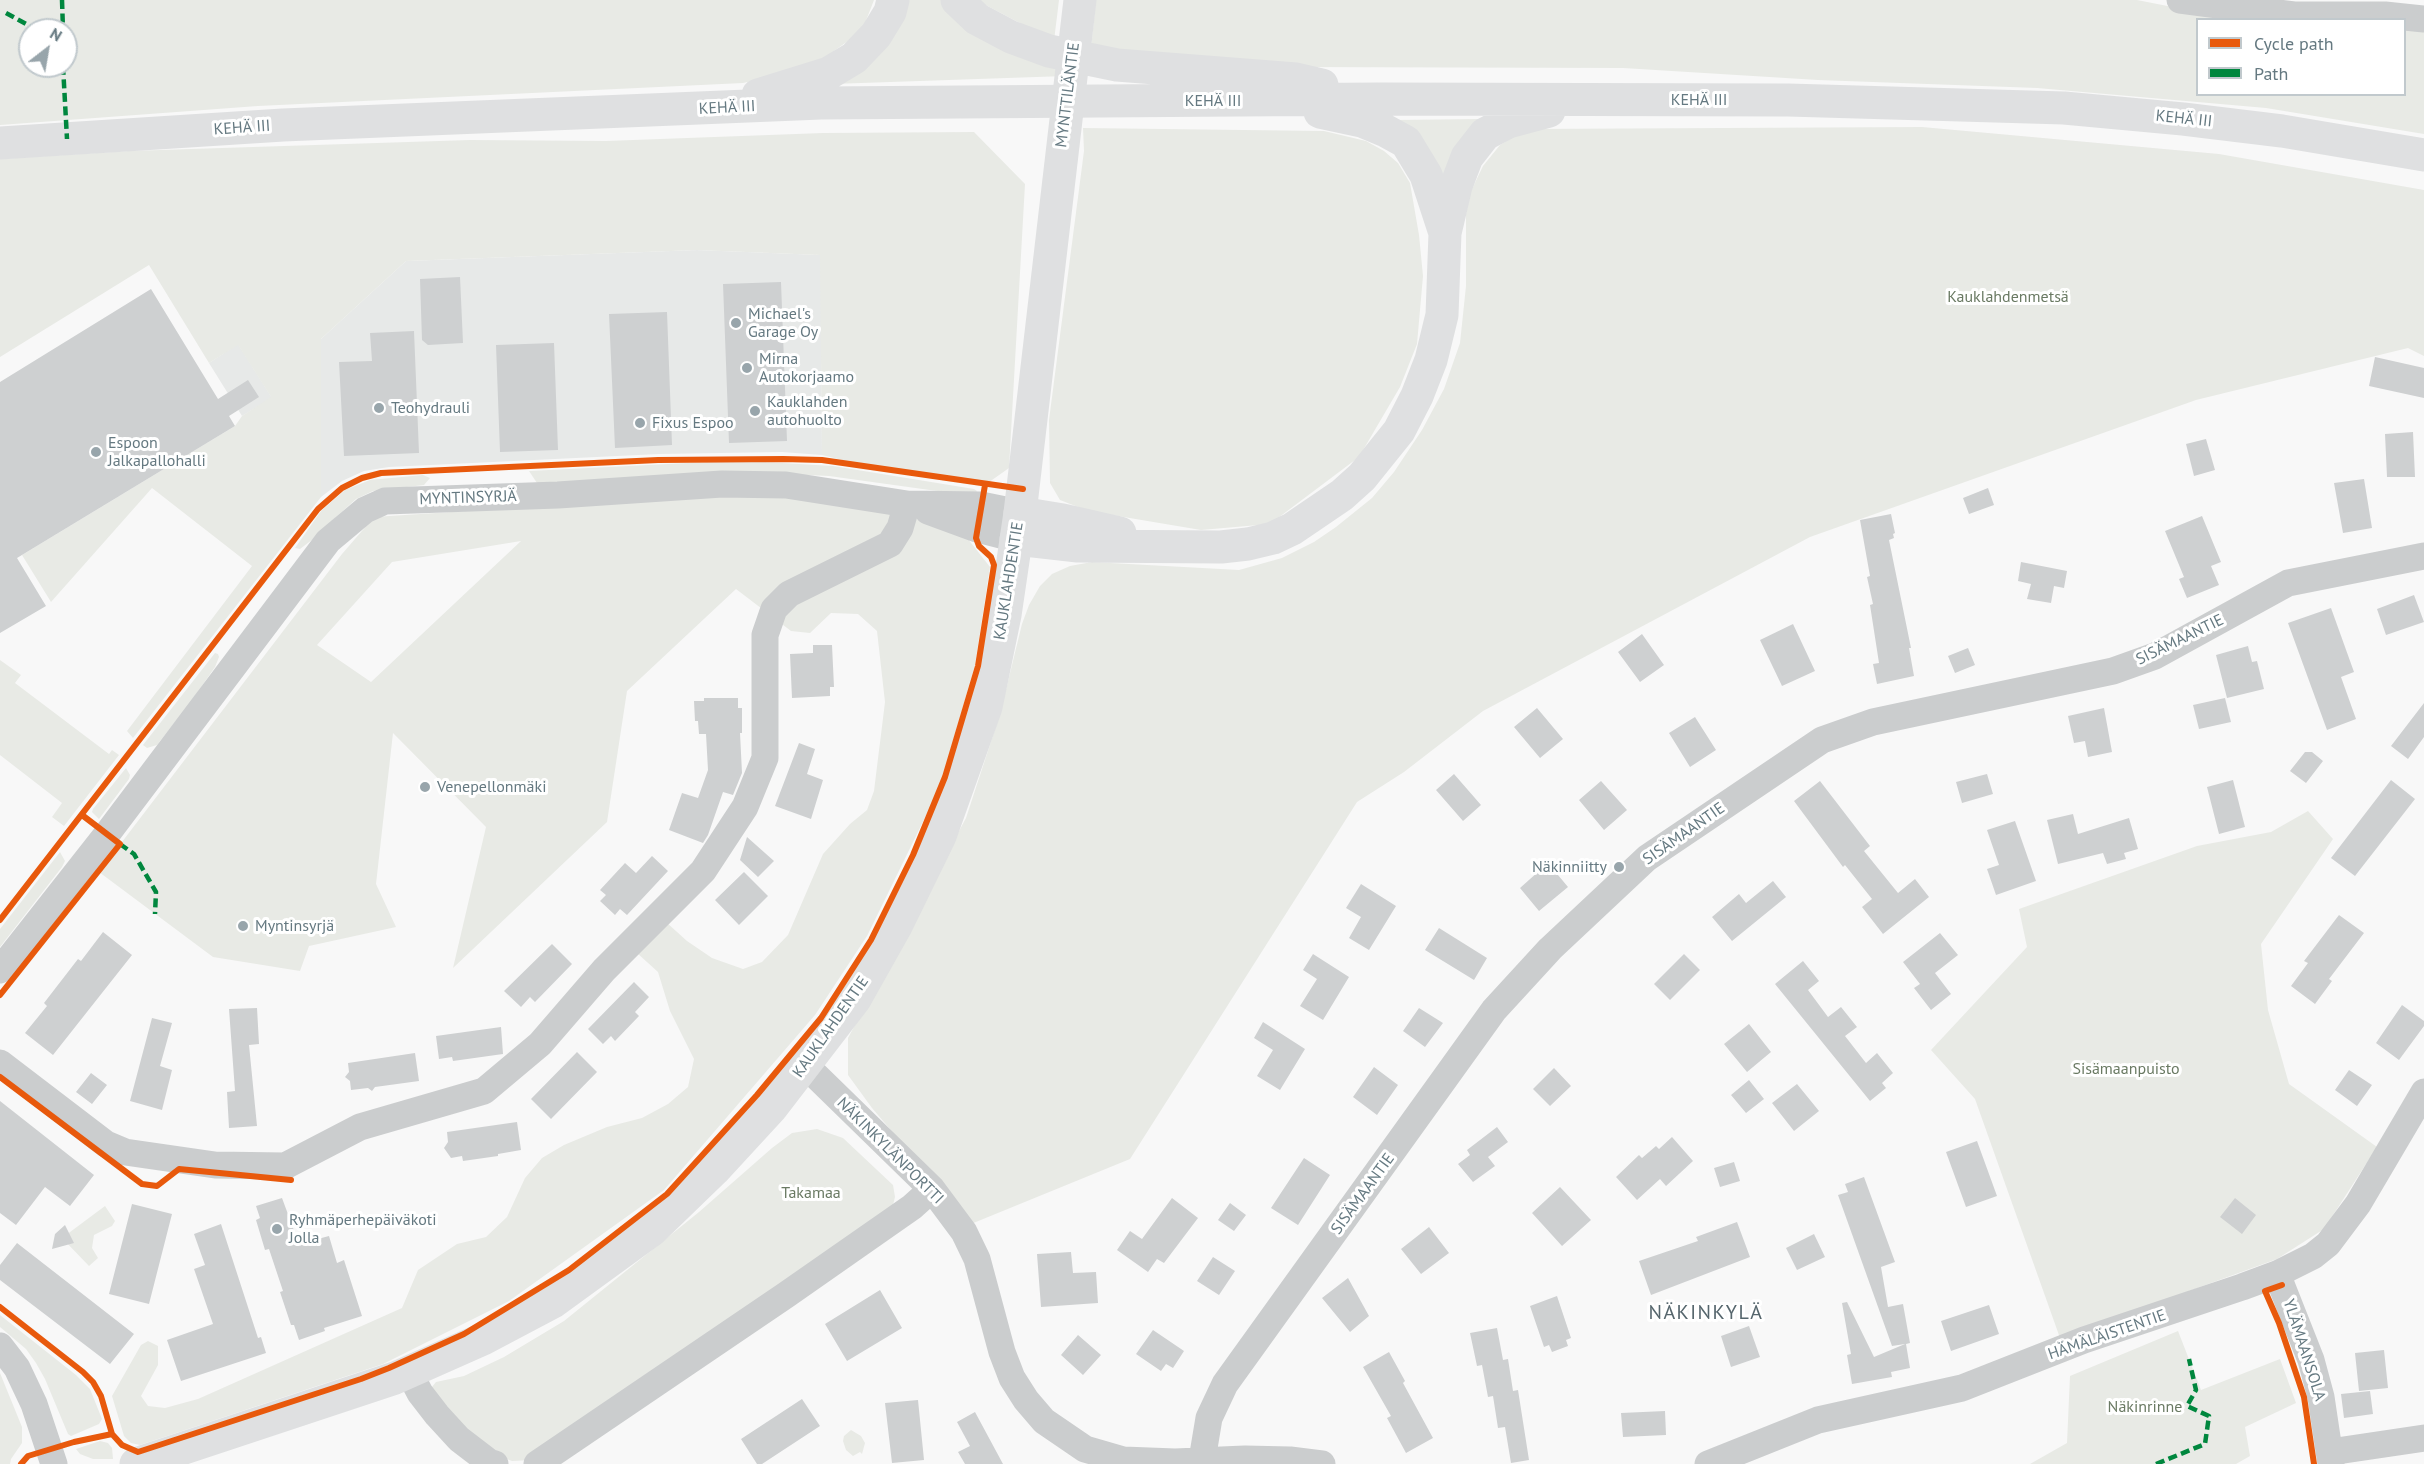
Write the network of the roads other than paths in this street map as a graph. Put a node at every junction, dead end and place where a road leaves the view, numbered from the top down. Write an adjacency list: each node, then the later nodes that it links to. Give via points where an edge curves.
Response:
1 (893, 0): 11 (main road, via 876,35 854,58 829,73)
2 (957, 0): 8 (main road, via 976,19 1049,51 1117,65 1296,79)
3 (2180, 0): 6 (street, via 2294,15)
4 (2329, 0): 6 (street)
5 (1080, 2): 14 (main road, MYNTTILÄNTIE)
6 (2385, 15): 7 (street)
7 (2424, 19)
8 (1379, 99): 9 (main road, KEHÄ III); 10 (main road, KEHÄ III)
9 (1592, 99): 13 (main road, KEHÄ III, via 1845,100 2064,108 2282,131); 15 (main road, via 1508,122 1485,134 1467,157)
10 (1281, 100): 11 (main road, KEHÄ III, via 821,103); 15 (main road, via 1362,121 1406,142 1426,175)
11 (716, 108): 12 (main road, KEHÄ III, via 294,124)
12 (0, 143)
13 (2424, 155)
14 (1056, 190): 17 (main road, KAUKLAHDENTIE)
15 (1445, 233): 17 (main road, via 1442,315 1417,396 1379,458 1342,495 1273,538 1221,548 1190,547 1064,520)
16 (908, 504): 17 (street, MYNTINSYRJÄ, via 981,505); 19 (street, MYNTINSYRJÄ, via 786,485 722,484 385,501 365,510 328,541); 20 (street, via 890,544 789,594 774,609 765,635 765,758 745,807 704,871 604,970 540,1044 484,1091 360,1127 285,1166 215,1165 124,1152 106,1144)
17 (1018, 526): 21 (main road, KAUKLAHDENTIE, via 986,707 940,836 897,926 855,999)
18 (2424, 556): 29 (street, SISÄMAANTIE, via 2288,584 2155,656 2113,671 1873,722 1822,740 1647,858 1550,949 1494,1010 1225,1384 1209,1418)
19 (0, 970)
20 (0, 1063)
21 (806, 1066): 23 (street, NÄKINKYLÄNPORTTI); 26 (main road, KAUKLAHDENTIE, via 714,1170 652,1230 554,1302)
22 (2424, 1092): 24 (street, HÄMÄLÄISTENTIE, via 2358,1204 2328,1244)
23 (932, 1189): 30 (street, NÄKINKYLÄNPORTTI, via 964,1232 976,1259 1002,1352 1026,1400 1044,1421 1067,1438 1085,1449); 34 (street, via 796,1289)
24 (2277, 1274): 28 (street, YLÄMAANSOLA, via 2311,1360); 36 (street, HÄMÄLÄISTENTIE, via 2084,1340 1962,1388 1818,1420)
25 (0, 1346): 31 (street, via 17,1368 34,1404)
26 (410, 1372): 32 (main road, KAUKLAHDENTIE); 33 (street, via 420,1393 459,1439)
27 (2424, 1438): 28 (street)
28 (2331, 1458)
29 (1202, 1460): 30 (street); 35 (street)
30 (1123, 1462)
31 (54, 1464)
32 (136, 1464)
33 (495, 1464)
34 (537, 1464)
35 (1322, 1464)
36 (1708, 1464)

